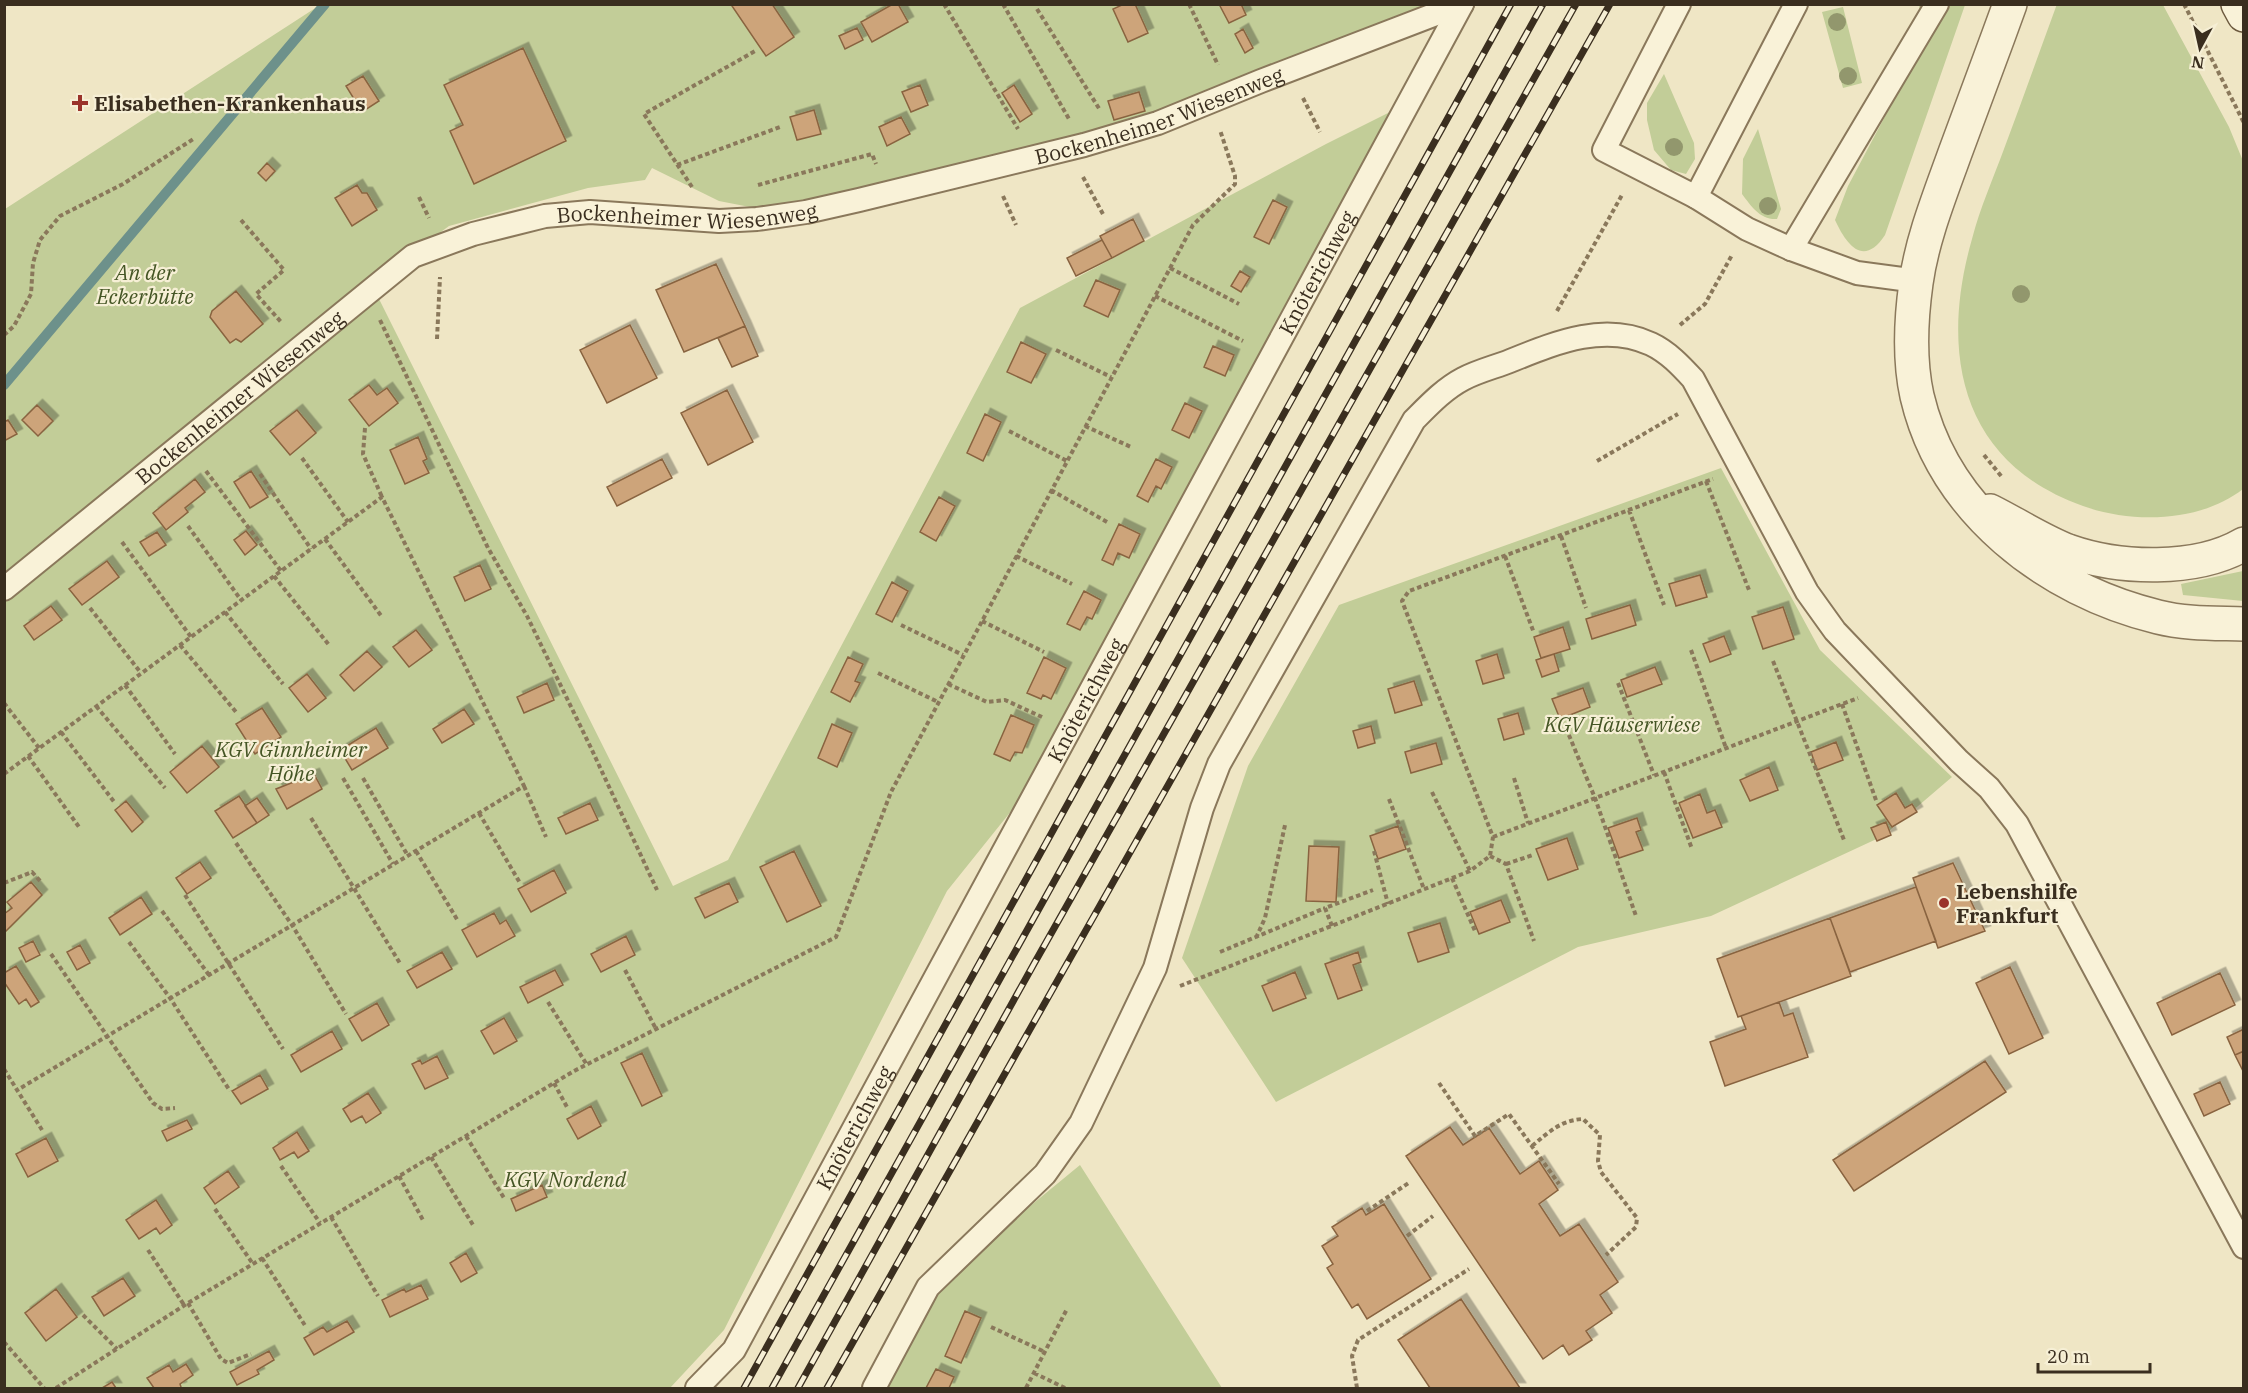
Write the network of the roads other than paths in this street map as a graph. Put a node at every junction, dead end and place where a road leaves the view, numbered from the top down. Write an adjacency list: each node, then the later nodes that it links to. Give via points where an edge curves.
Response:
1 (1462, 4): 13 (lane, Bockenheimer Wiesenweg, via 1158,123 888,193 767,218 719,221 590,212 545,216 472,234 413,256); 16 (lane, Knöterichweg, via 734,1350)
2 (1679, 4): 8 (lane, via 1604,150)
3 (1796, 4): 8 (lane)
4 (1937, 4): 9 (lane)
5 (2010, 4): 10 (street, via 1932,220)
6 (2238, 4): 7 (street)
7 (2244, 15)
8 (1696, 197): 9 (lane, via 1747,229)
9 (1791, 249): 10 (lane, via 1857,273)
10 (1917, 281): 11 (street, via 1912,353 1917,395 1943,462)
11 (1968, 499): 12 (street, via 2068,551 2117,563 2150,566 2187,562); 14 (street, via 1998,535 2021,554 2110,602 2159,617)
12 (2244, 544)
13 (4, 589)
14 (2244, 624)
15 (2244, 1247): 17 (lane, via 2017,824 1989,788 1835,631 1807,592 1693,379 1652,344 1601,334 1568,338 1463,379 1414,420 1219,764 1202,808 1155,968 1081,1123 1045,1174 928,1287)
16 (697, 1389)
17 (874, 1389)

